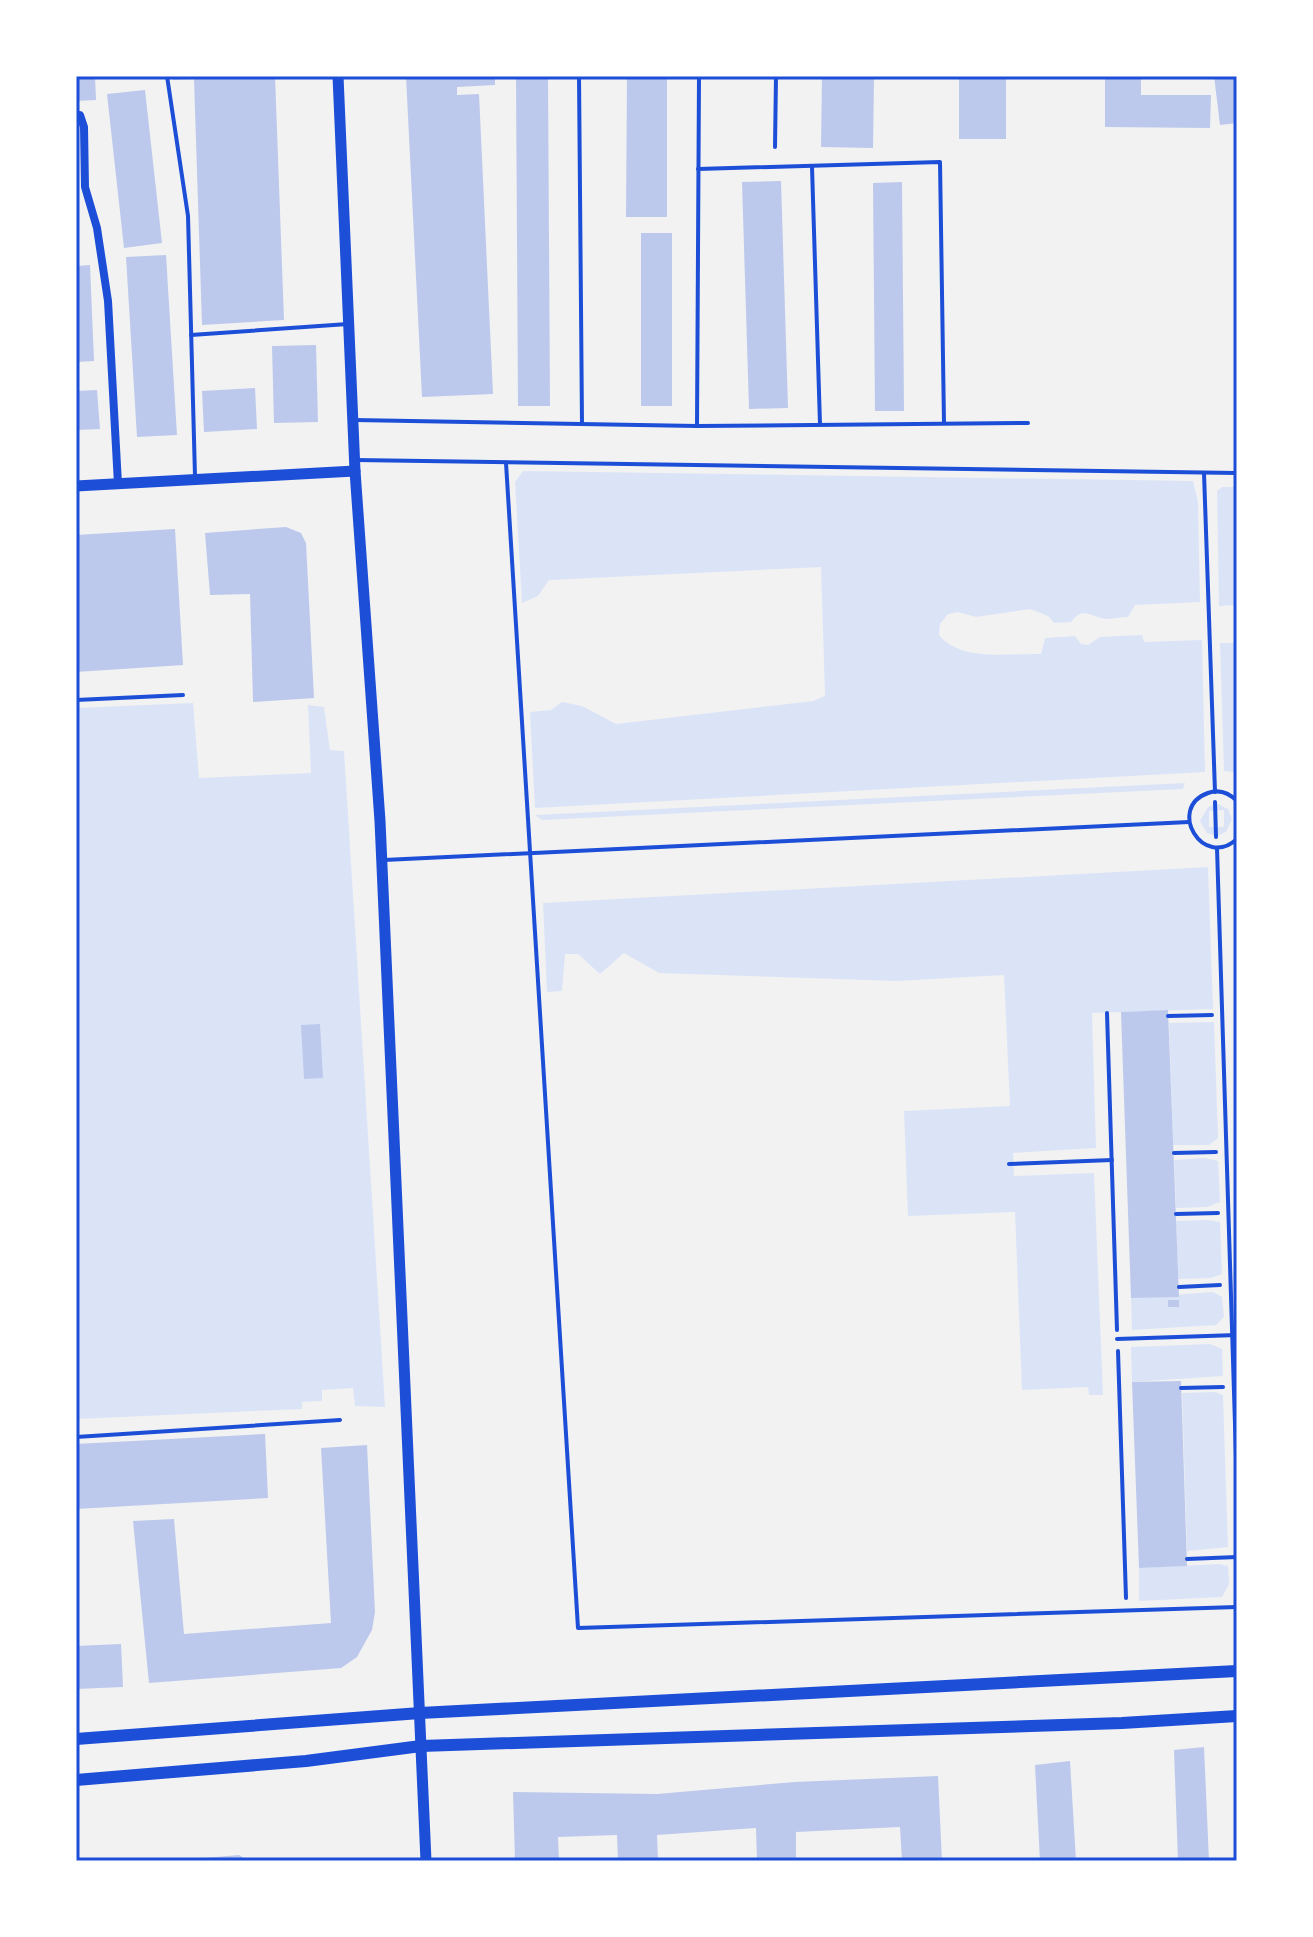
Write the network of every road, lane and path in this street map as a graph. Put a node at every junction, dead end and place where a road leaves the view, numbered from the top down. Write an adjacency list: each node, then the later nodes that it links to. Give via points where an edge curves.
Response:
1 (167, 76): 11 (lane, via 188,216)
2 (338, 76): 10 (street)
3 (579, 76): 13 (lane)
4 (699, 76): 9 (lane)
5 (776, 76): 7 (lane)
6 (76, 115): 23 (street, via 84,127 85,187 105,268)
7 (775, 147)
8 (812, 167): 9 (lane); 14 (lane, via 940,162); 16 (lane)
9 (698, 169): 17 (lane)
10 (349, 324): 11 (lane); 12 (street)
11 (191, 335): 22 (lane)
12 (353, 420): 13 (lane); 19 (street)
13 (582, 423): 17 (lane)
14 (944, 423): 15 (lane); 16 (lane)
15 (1028, 423)
16 (820, 425): 17 (lane)
17 (697, 426)
18 (506, 463): 19 (lane); 20 (lane); 32 (lane)
19 (354, 466): 22 (street); 33 (street)
20 (1204, 473): 21 (lane); 27 (lane)
21 (1237, 473)
22 (195, 480): 23 (street)
23 (118, 484): 24 (street)
24 (76, 486)
25 (183, 695): 26 (path)
26 (76, 699)
27 (1215, 792): 28 (lane); 29 (lane, via 1193,805); 31 (path)
28 (1237, 801)
29 (1189, 822): 31 (lane, via 1195,837); 32 (lane)
30 (1237, 839): 31 (lane)
31 (1217, 848): 35 (lane)
32 (530, 853): 33 (lane); 55 (lane, via 578,1628)
33 (381, 860): 57 (street)
34 (1107, 1013): 39 (path)
35 (1222, 1015): 36 (path); 37 (lane)
36 (1168, 1016)
37 (1226, 1152): 38 (path); 41 (lane)
38 (1174, 1153)
39 (1112, 1160): 40 (path); 46 (path)
40 (1009, 1164)
41 (1228, 1212): 42 (path); 43 (lane)
42 (1176, 1214)
43 (1230, 1284): 44 (path); 45 (lane)
44 (1179, 1287)
45 (1234, 1335): 46 (lane); 47 (lane)
46 (1117, 1339): 55 (path)
47 (1234, 1386): 48 (path); 51 (lane)
48 (1181, 1388)
49 (340, 1420): 50 (lane)
50 (76, 1437)
51 (1237, 1488)
52 (1237, 1557): 53 (path)
53 (1187, 1559)
54 (1237, 1607): 55 (lane)
55 (1126, 1611)
56 (1237, 1671): 57 (main road)
57 (420, 1713): 59 (main road); 60 (street)
58 (1237, 1716): 60 (main road)
59 (76, 1739)
60 (421, 1746): 61 (main road); 62 (street)
61 (76, 1780)
62 (426, 1861)

